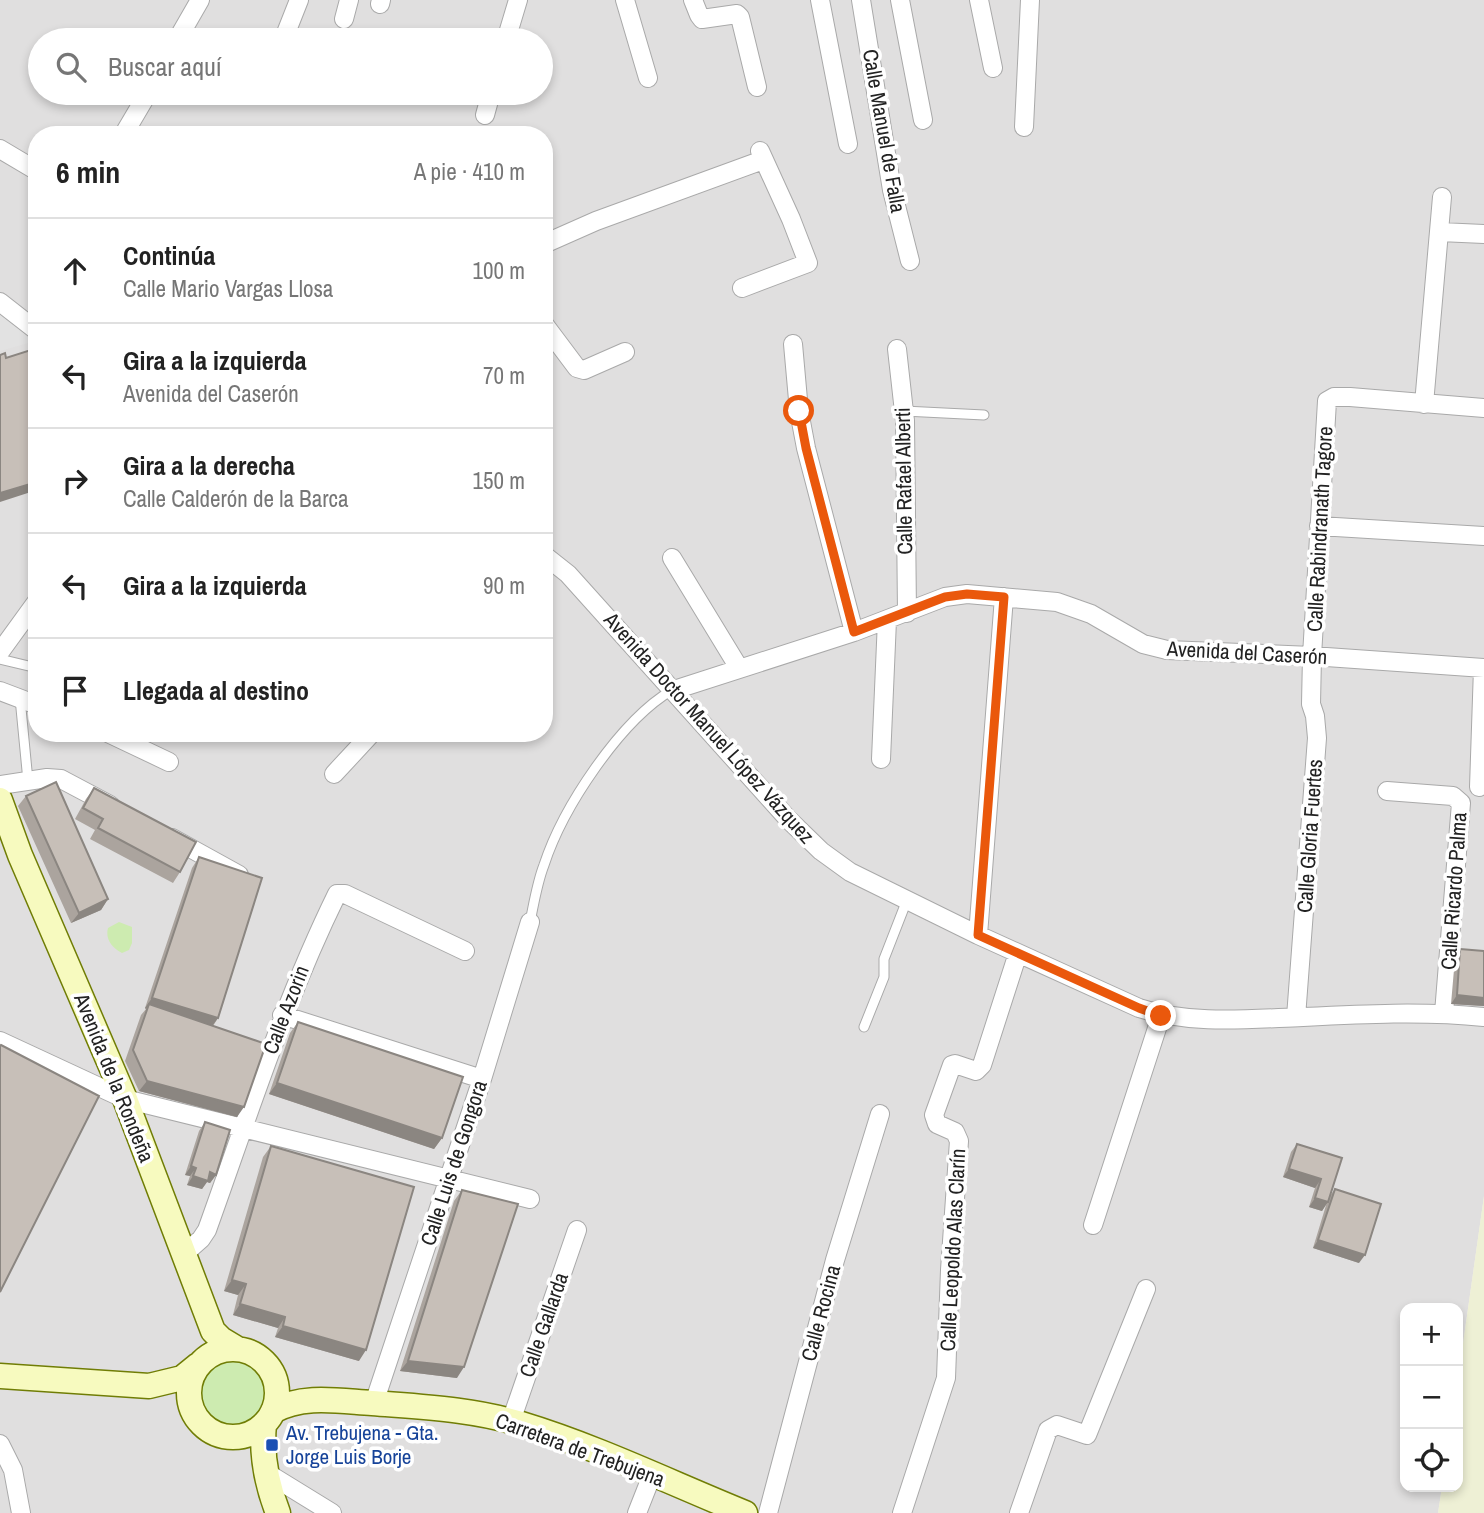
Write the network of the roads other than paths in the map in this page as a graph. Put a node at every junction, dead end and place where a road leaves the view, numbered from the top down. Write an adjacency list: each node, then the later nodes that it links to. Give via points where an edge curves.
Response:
1 (200, 0): 13 (street)
2 (299, 0): 14 (street)
3 (349, 0): 12 (street)
4 (518, 0): 15 (street)
5 (625, 0): 17 (street)
6 (693, 0): 18 (street, via 702,19 740,17)
7 (820, 0): 25 (street)
8 (861, 0): 32 (street, Calle Manuel de Falla, via 892,190)
9 (900, 0): 22 (street)
10 (979, 0): 16 (street)
11 (1030, 0): 24 (street)
12 (344, 19)
13 (184, 28)
14 (288, 28)
15 (510, 28)
16 (993, 68)
17 (648, 78)
18 (757, 87)
19 (141, 105): 23 (street)
20 (488, 105): 21 (street)
21 (485, 115)
22 (923, 120)
23 (129, 126)
24 (1024, 127)
25 (848, 144)
26 (1, 151): 27 (street)
27 (28, 166)
28 (1443, 197): 29 (street)
29 (1440, 232): 30 (street); 40 (street)
30 (1484, 234)
31 (553, 240): 33 (street, via 761,155 808,264)
32 (910, 261)
33 (743, 288)
34 (0, 302): 35 (street)
35 (28, 324)
36 (553, 336): 39 (street, via 577,369)
37 (793, 344): 52 (street, via 806,448)
38 (897, 349): 42 (street, Calle Rafael Alberti)
39 (625, 352)
40 (1424, 404): 41 (street); 44 (street, Calle Rabindranath Tagore, via 1350,397 1327,401)
41 (1484, 408)
42 (904, 411): 43 (lane); 50 (street, Calle Rafael Alberti)
43 (984, 415)
44 (1318, 526): 45 (street); 54 (street, Calle Rabindranath Tagore)
45 (1484, 536)
46 (672, 558): 57 (street)
47 (553, 562): 59 (street, Avenida Doctor Manuel López Vázquez)
48 (1004, 597): 50 (street, Avenida del Caserón, via 945,597); 54 (street, Avenida del Caserón, via 1057,601 1143,644 1167,650); 78 (street)
49 (28, 613): 53 (street)
50 (907, 613): 51 (street, Avenida del Caserón)
51 (887, 620): 52 (street, Avenida del Caserón); 65 (street)
52 (854, 632): 57 (street, Avenida del Caserón)
53 (0, 652)
54 (1312, 656): 58 (street, Avenida del Caserón); 84 (street, Calle Gloria Fuertes, via 1311,704 1317,738)
55 (0, 660): 56 (lane)
56 (28, 666)
57 (739, 668): 59 (street, Avenida del Caserón)
58 (1483, 668): 70 (street)
59 (674, 690): 76 (street, Avenida Doctor Manuel López Vázquez, via 821,850 850,872); 77 (lane, via 625,731 579,792 543,865)
60 (0, 691): 61 (street)
61 (20, 698): 62 (street); 68 (lane)
62 (28, 701)
63 (127, 742): 66 (street)
64 (364, 742): 67 (street)
65 (881, 759)
66 (169, 762)
67 (334, 774)
68 (28, 781): 69 (street); 73 (street, via 61,779)
69 (0, 785)
70 (1479, 787)
71 (1387, 790): 81 (street, Calle Ricardo Palma, via 1453,796 1461,803)
72 (0, 800): 89 (street, Avenida de la Rondeña)
73 (120, 811)
74 (156, 830): 75 (street)
75 (239, 875)
76 (906, 900): 78 (street, Avenida Doctor Manuel López Vázquez); 86 (lane)
77 (530, 922): 88 (street, Calle Luis de Gongora)
78 (978, 935): 80 (street, Avenida Doctor Manuel López Vázquez)
79 (465, 951): 82 (street, Calle Azorin, via 337,894)
80 (1018, 953): 83 (street, Avenida Doctor Manuel López Vázquez); 118 (street, Calle Leopoldo Alas Clarín, via 982,1065 976,1071 951,1065 934,1115 937,1124 955,1132 960,1142 946,1378)
81 (1444, 1013): 84 (street, Avenida Doctor Manuel López Vázquez); 85 (street, Avenida Doctor Manuel López Vázquez)
82 (282, 1016): 88 (street); 91 (street, Calle Azorin)
83 (1161, 1016): 84 (street, Avenida Doctor Manuel López Vázquez, via 1219,1020); 94 (street)
84 (1296, 1017)
85 (1484, 1017)
86 (864, 1027)
87 (0, 1041): 89 (street)
88 (482, 1079): 92 (street, Calle Luis de Gongora)
89 (125, 1099): 91 (street); 96 (street, Avenida de la Rondeña)
90 (880, 1114): 117 (street, Calle Rocina, via 835,1260)
91 (243, 1129): 92 (street); 96 (street, Calle Azorin, via 207,1230)
92 (449, 1180): 93 (street); 104 (street, Calle Luis de Gongora)
93 (530, 1199)
94 (1093, 1225)
95 (577, 1230): 107 (street, Calle Gallarda)
96 (184, 1254): 98 (street, Avenida de la Rondeña, via 213,1331)
97 (1146, 1289): 119 (street, via 1087,1435 1057,1425 1048,1430)
98 (236, 1348): 99 (street, via 209,1355); 101 (street, via 261,1358)
99 (198, 1365): 102 (street, via 182,1378); 105 (street, via 188,1391)
100 (0, 1376): 102 (street)
101 (275, 1380): 103 (street, Carretera de Trebujena); 106 (street, via 277,1391)
102 (149, 1386): 105 (street)
103 (326, 1400): 104 (street, Carretera de Trebujena); 106 (street, Carretera de Trebujena, via 285,1404)
104 (374, 1403): 107 (street, Carretera de Trebujena, via 460,1410)
105 (191, 1408): 108 (street, via 204,1426)
106 (269, 1418): 108 (street, via 254,1432); 110 (street, via 262,1442)
107 (511, 1421): 111 (street, Carretera de Trebujena)
108 (234, 1436): 110 (street)
109 (0, 1444): 112 (street, via 13,1470)
110 (267, 1473): 113 (street); 114 (street)
111 (652, 1475): 115 (street); 116 (street, Carretera de Trebujena)
112 (21, 1513)
113 (278, 1513)
114 (332, 1513)
115 (637, 1513)
116 (745, 1513)
117 (768, 1513)
118 (902, 1513)
119 (1019, 1513)

